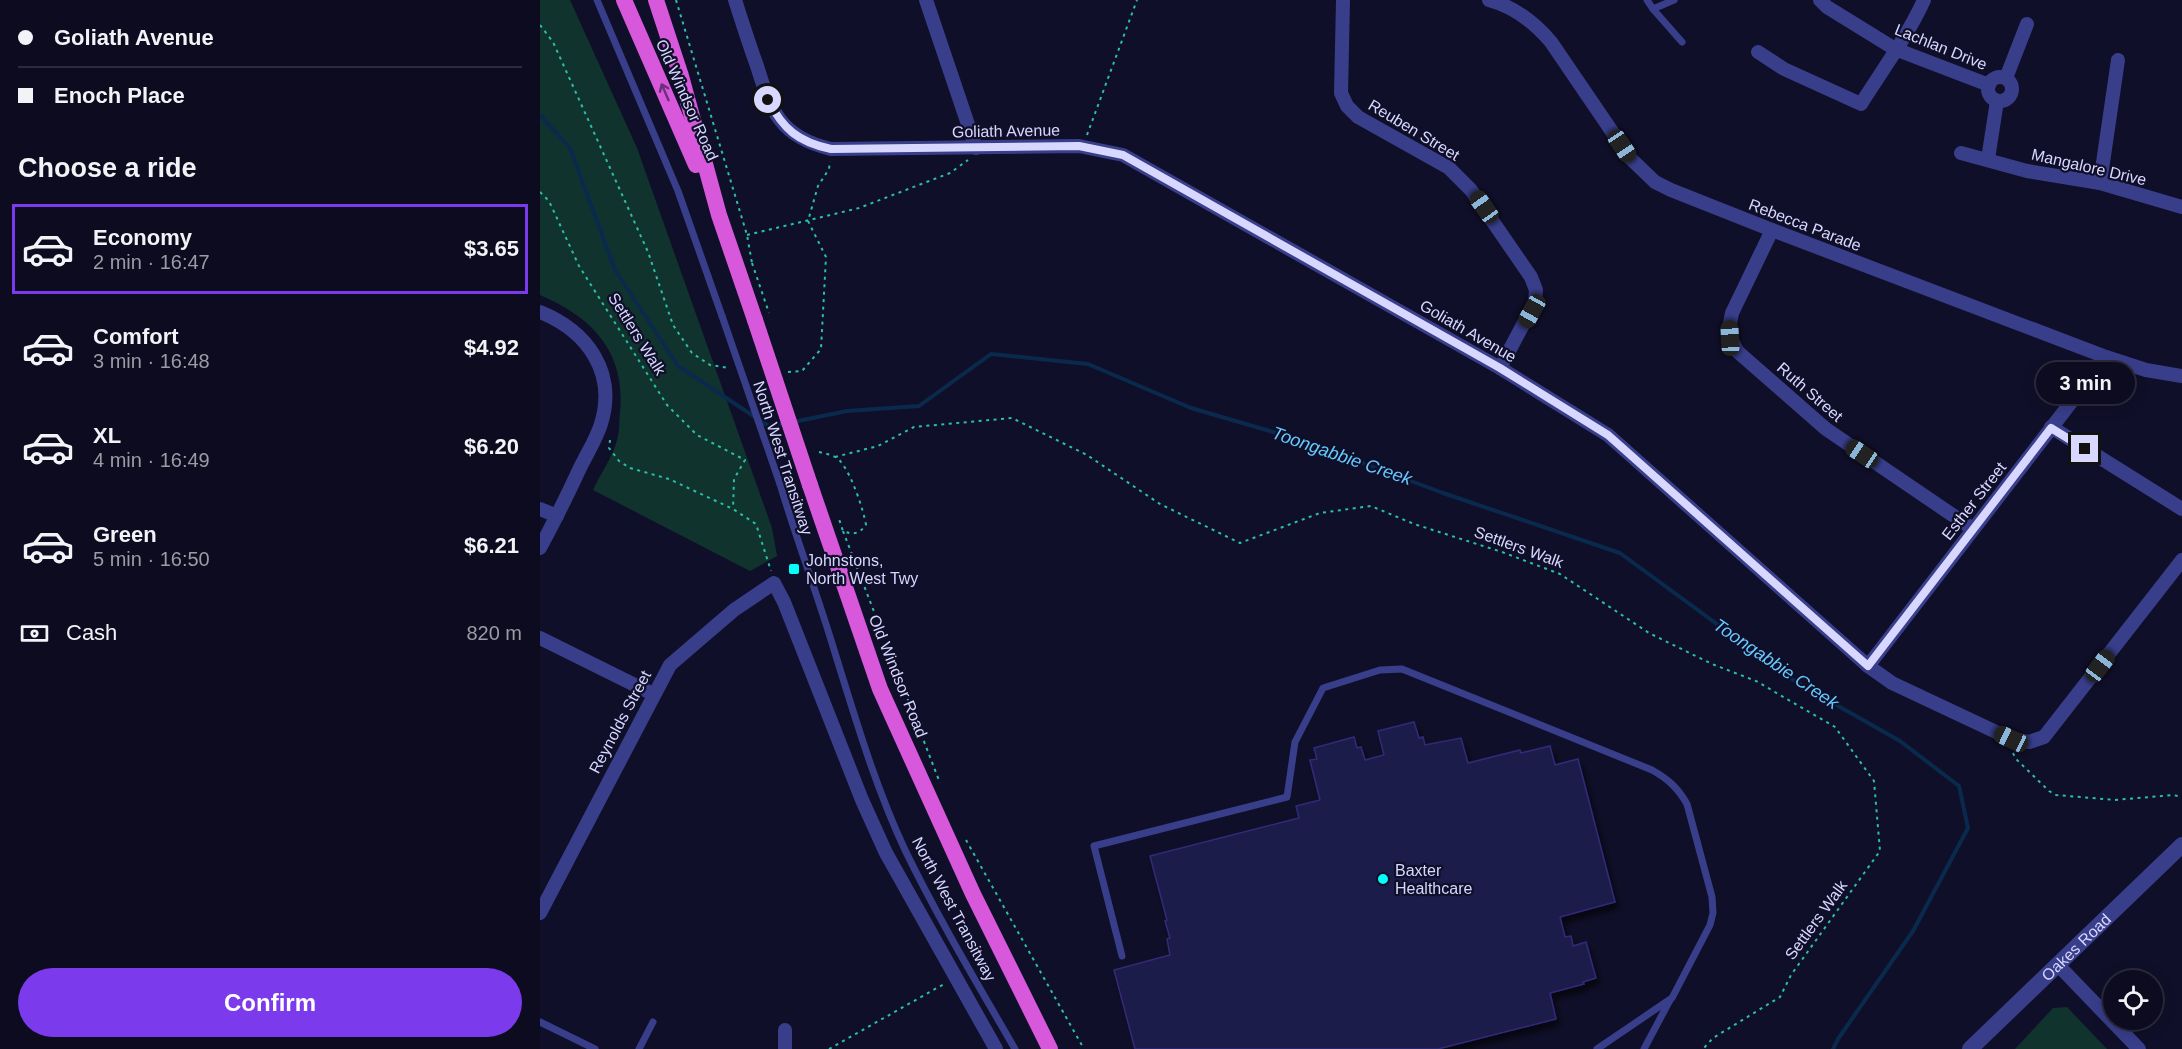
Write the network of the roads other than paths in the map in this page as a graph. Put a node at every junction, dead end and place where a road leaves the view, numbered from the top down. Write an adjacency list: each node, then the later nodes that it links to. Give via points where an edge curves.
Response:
1 (597, 0): 55 (lane, North West Transitway, bridge, via 687,216 881,793 936,910)
2 (624, 0): 26 (highway, Old Windsor Road, one-way to 2)
3 (656, 0): 26 (highway, Old Windsor Road)
4 (735, 0): 21 (street, Goliath Avenue, via 768,100 778,119 810,144 831,149)
5 (926, 0): 21 (street)
6 (1343, 0): 30 (street, Reuben Street, via 1341,93 1347,106 1358,117 1461,178 1532,277 1535,302)
7 (1489, 0): 27 (street, Rebecca Parade, via 1537,26 1630,158 1655,182)
8 (1647, 0): 12 (lane)
9 (1674, 0): 12 (lane)
10 (1820, 0): 15 (street, Lachlan Drive)
11 (1924, 0): 15 (street, via 1905,38)
12 (1653, 9): 14 (lane)
13 (2027, 24): 18 (street)
14 (1682, 42)
15 (1895, 49): 16 (street, via 1862,104 1784,69); 19 (street, Lachlan Drive)
16 (1758, 52)
17 (2118, 60): 24 (street)
18 (2006, 78): 19 (street, via 1996,78); 20 (street, via 2012,91 2007,99)
19 (1989, 85): 20 (street, via 1989,94)
20 (1997, 100): 23 (street)
21 (976, 148): 30 (street, Goliath Avenue, via 1083,147 1123,155)
22 (1960, 153): 23 (street, Mangalore Drive)
23 (1988, 159): 24 (street, Mangalore Drive, via 2027,171)
24 (2100, 183): 25 (street, Mangalore Drive)
25 (2182, 207)
26 (719, 215): 50 (highway, Old Windsor Road, bridge, via 880,689 973,894)
27 (1772, 230): 29 (street, Rebecca Parade); 36 (street, Ruth Street, via 1732,313 1730,338 1738,352 1826,429)
28 (540, 312): 35 (street, via 566,324 592,352 605,396 601,426)
29 (2106, 357): 31 (street, Rebecca Parade); 32 (street, Esther Street)
30 (1500, 368): 40 (street, Goliath Avenue, via 1608,435)
31 (2182, 376)
32 (2051, 428): 34 (street); 36 (street, Esther Street)
33 (540, 508): 35 (street)
34 (2182, 509)
35 (557, 516): 37 (street)
36 (1973, 529): 40 (street, Esther Street)
37 (540, 548)
38 (2182, 560): 40 (street, Goliath Avenue, via 2044,737 2029,742 2011,739 1892,683)
39 (540, 638): 41 (street)
40 (1868, 666)
41 (653, 694): 43 (street, Reynolds Street); 54 (street, Reynolds Street, via 670,665 734,610 774,583 886,853)
42 (2182, 845): 45 (street, Oakes Road)
43 (540, 913)
44 (1122, 956): 46 (lane, via 1094,846 1287,797 1295,742 1323,688 1380,670 1402,669 1652,770 1680,791 1687,804 1713,913)
45 (2058, 965): 58 (street, Oakes Road); 59 (street)
46 (1672, 998): 56 (lane); 57 (lane)
47 (540, 1022): 51 (lane)
48 (653, 1022): 52 (lane)
49 (785, 1030): 53 (street)
50 (1049, 1044)
51 (595, 1049)
52 (639, 1049)
53 (784, 1049)
54 (996, 1049)
55 (1015, 1049)
56 (1597, 1049)
57 (1644, 1049)
58 (1970, 1049)
59 (2139, 1049)

